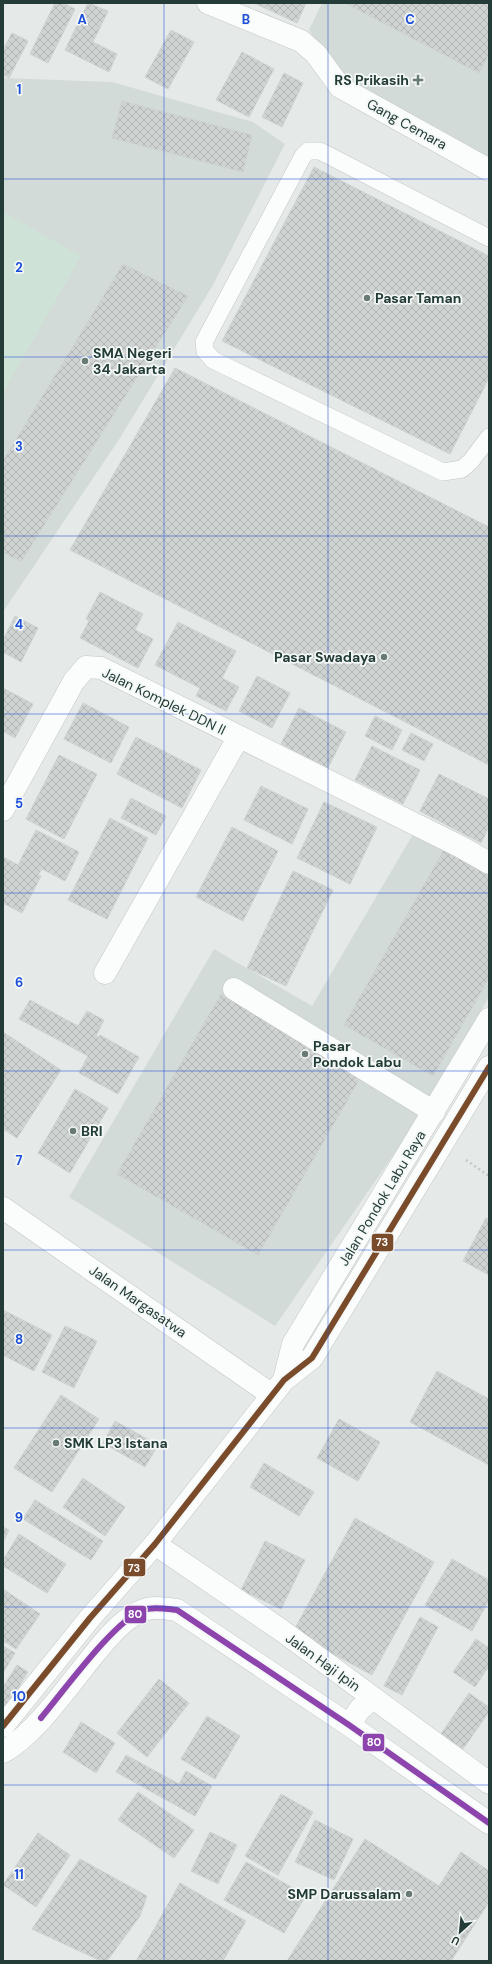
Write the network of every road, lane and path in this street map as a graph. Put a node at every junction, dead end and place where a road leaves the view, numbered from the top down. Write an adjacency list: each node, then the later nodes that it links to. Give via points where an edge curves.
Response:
1 (208, 3): 2 (street, Gang Cemara, via 301,41 316,54 340,87)
2 (489, 170)
3 (489, 238): 4 (lane, via 320,151 308,151 303,156 204,342 205,352 213,360 443,472 462,469)
4 (489, 437)
5 (238, 738): 6 (street, Jalan Komplek DDN II, via 101,668 86,667 74,681); 7 (street, Jalan Komplek DDN II); 8 (street, Jalan Komplek DDN II)
6 (3, 810)
7 (489, 863)
8 (105, 973)
9 (234, 989): 14 (street)
10 (489, 1019): 12 (street, Jalan Pondok Labu Raya)
11 (489, 1067): 13 (street, Jalan Pondok Labu Raya)
12 (449, 1087): 13 (street); 14 (street, Jalan Pondok Labu Raya)
13 (470, 1101): 17 (street, Jalan Pondok Labu Raya)
14 (434, 1112): 16 (street, Jalan Pondok Labu Raya)
15 (3, 1208): 18 (street, Jalan Margasatwa)
16 (318, 1304): 17 (street); 18 (street, Jalan Pondok Labu Raya, via 293,1344)
17 (338, 1316): 18 (street, Jalan Pondok Labu Raya, via 312,1358)
18 (278, 1387): 19 (street, Jalan Pondok Labu Raya)
19 (155, 1544): 20 (street, Jalan Haji Ipin, via 281,1630); 22 (street, Jalan Pondok Labu Raya, via 90,1618)
20 (373, 1698): 21 (street); 24 (street, Jalan Haji Ipin)
21 (349, 1725): 23 (street, via 177,1610 165,1608 144,1610 124,1623 108,1638 35,1726 18,1743); 25 (street)
22 (3, 1726)
23 (3, 1752)
24 (489, 1783)
25 (489, 1824)

